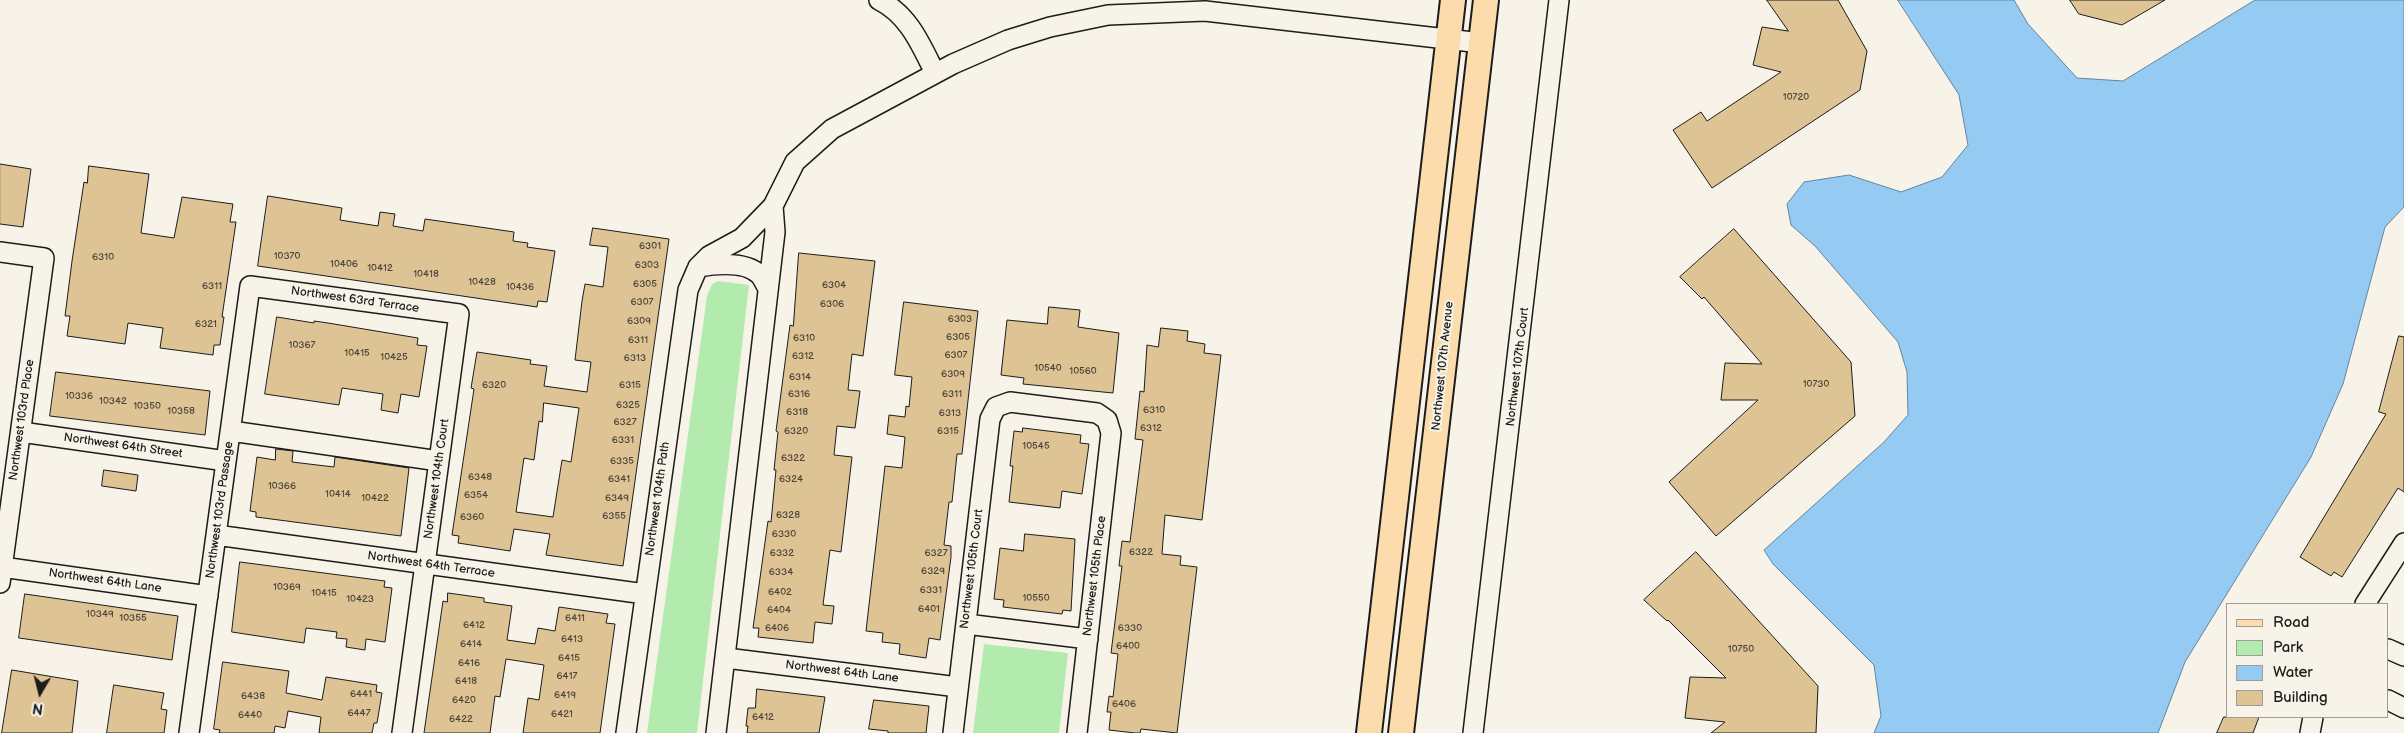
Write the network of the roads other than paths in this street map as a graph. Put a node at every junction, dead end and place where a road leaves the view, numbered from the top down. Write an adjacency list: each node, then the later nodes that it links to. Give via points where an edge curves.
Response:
1 (879, 0): 7 (street, via 912,28)
2 (1454, 0): 5 (main road)
3 (1486, 0): 6 (main road, Northwest 107th Avenue)
4 (1560, 0): 42 (street, Northwest 107th Court)
5 (1449, 39): 6 (street); 7 (street, via 1205,11 1108,15 1050,27 984,49); 40 (main road)
6 (1481, 43): 41 (main road, Northwest 107th Avenue)
7 (935, 73): 8 (street, via 832,129 795,162)
8 (773, 206): 10 (street, Northwest 104th Path, via 742,238 710,256); 12 (street, via 775,232)
9 (0, 252): 16 (street, Northwest 103rd Place, via 44,258)
10 (698, 267): 12 (street, via 716,264 748,268 760,275); 24 (street, Northwest 104th Path, via 688,290)
11 (250, 286): 13 (street, Northwest 63rd Terrace); 15 (street, Northwest 103rd Passage)
12 (768, 289): 29 (street)
13 (459, 314): 18 (street, Northwest 104th Court)
14 (1107, 420): 27 (street, Northwest 105th Court, via 1097,413 1010,402 996,407 990,420); 28 (street, Northwest 105th Place, via 1111,433)
15 (231, 431): 17 (street, Northwest 103rd Passage); 18 (street)
16 (20, 432): 17 (street, Northwest 64th Street); 19 (street, Northwest 103rd Place)
17 (226, 461): 20 (street, Northwest 103rd Passage)
18 (439, 461): 22 (street, Northwest 104th Court)
19 (5, 504): 23 (street, Northwest 103rd Place)
20 (216, 535): 22 (street, Northwest 64th Terrace); 25 (street, Northwest 103rd Passage)
21 (2404, 543): 26 (street)
22 (425, 564): 24 (street, Northwest 64th Terrace); 35 (street, Northwest 104th Court)
23 (1, 575): 25 (street, Northwest 64th Lane)
24 (645, 594): 36 (street, Northwest 104th Path)
25 (208, 596): 34 (street, Northwest 103rd Passage)
26 (2369, 602)
27 (966, 624): 28 (street); 30 (street, Northwest 105th Court)
28 (1088, 639): 39 (street, Northwest 105th Place)
29 (726, 658): 30 (street, Northwest 64th Lane); 37 (street)
30 (958, 687): 38 (street, Northwest 105th Court)
31 (2389, 700): 32 (street)
32 (2404, 708)
33 (2314, 718): 43 (street)
34 (189, 733)
35 (402, 733)
36 (626, 733)
37 (716, 733)
38 (953, 733)
39 (1077, 733)
40 (1370, 733)
41 (1401, 733)
42 (1473, 733)
43 (2310, 733)

